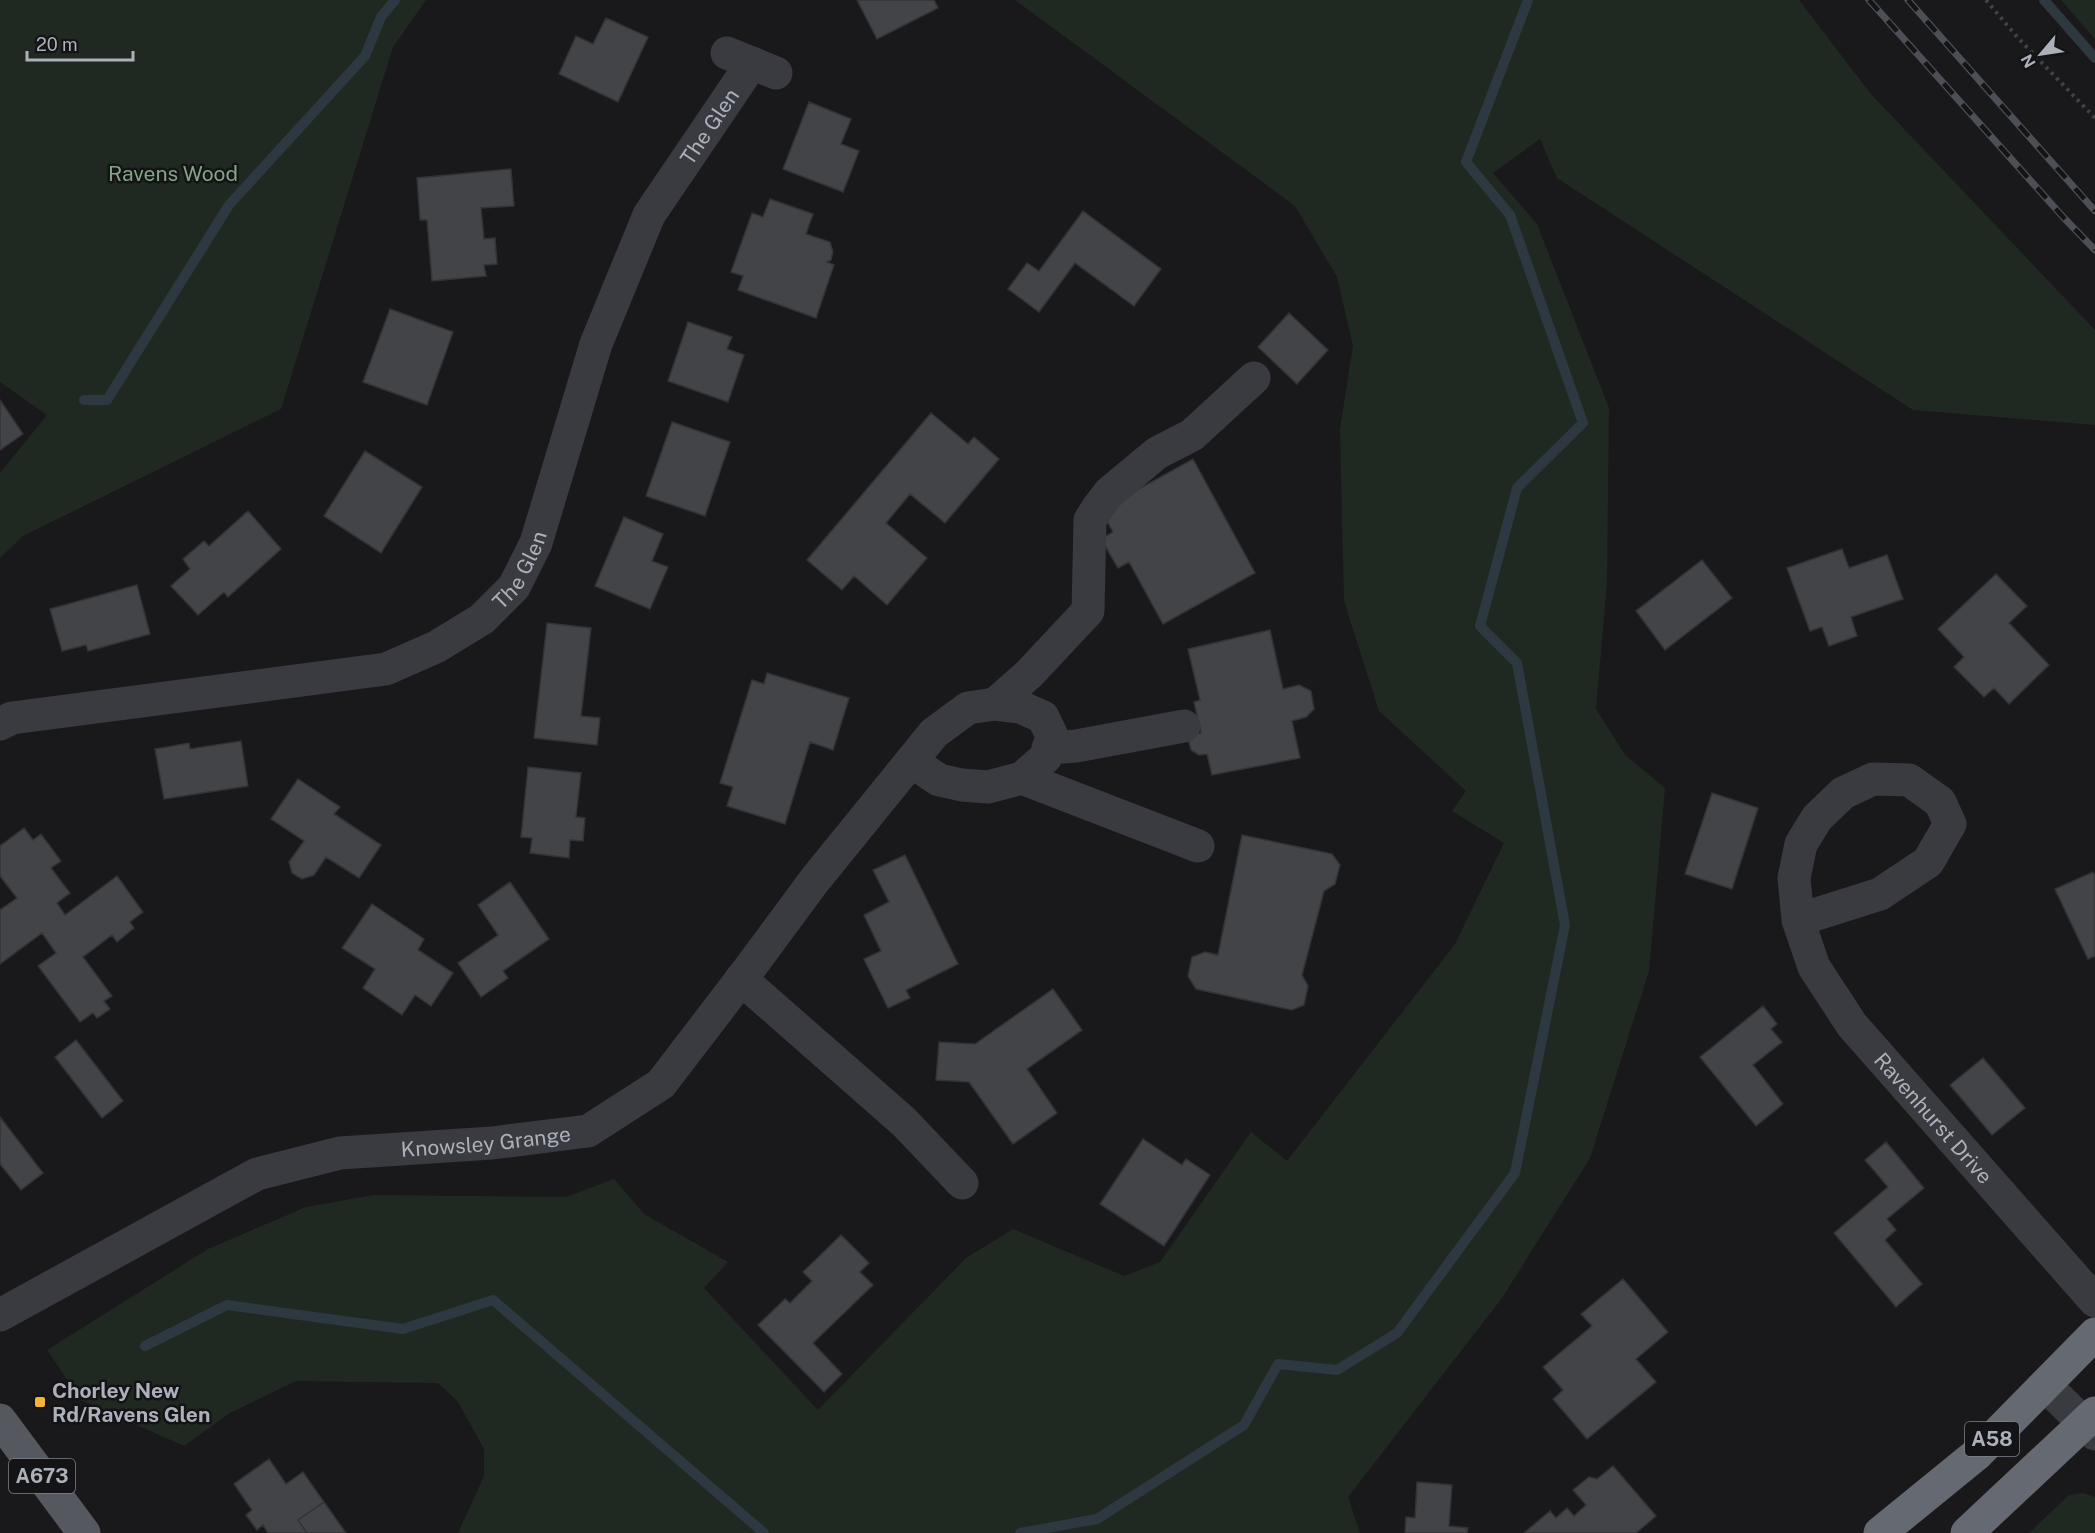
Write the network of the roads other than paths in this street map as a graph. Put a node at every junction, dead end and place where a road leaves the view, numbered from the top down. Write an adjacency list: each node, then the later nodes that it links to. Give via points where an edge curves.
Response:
1 (752, 63): 4 (street, The Glen, via 649,215 596,344 536,543 514,587 482,619 436,648 386,669 12,718)
2 (1254, 378): 3 (street, via 1192,435 1157,453 1109,493 1090,520 1088,611)
3 (995, 704): 6 (street, Knowsley Grange, via 1020,707 1043,717 1052,736); 7 (street, Knowsley Grange, via 968,708 934,733)
4 (0, 724)
5 (1184, 726): 6 (street)
6 (1048, 748): 8 (street, via 1046,757)
7 (911, 761): 8 (street, via 939,780 962,785 988,787); 11 (street, Knowsley Grange, via 814,880)
8 (1022, 778): 9 (street)
9 (1197, 846)
10 (1798, 920): 10 (street, Ravenhurst Drive, via 1880,894 1929,862 1950,824 1940,802 1909,780 1873,779 1843,793 1817,818 1801,844 1794,878); 13 (street, Ravenhurst Drive, via 1814,967 1852,1025)
11 (741, 979): 12 (street, via 904,1122); 14 (street, Knowsley Grange, via 661,1084 588,1131 492,1143 340,1153 257,1174)
12 (962, 1183)
13 (2095, 1301)
14 (0, 1315)
15 (2095, 1334): 16 (highway, A58)
16 (2045, 1385): 18 (street); 20 (highway, A58, via 1977,1454)
17 (0, 1419): 19 (main road, A673)
18 (2092, 1424): 21 (highway, A58)
19 (84, 1533)
20 (1880, 1533)
21 (1966, 1533)

